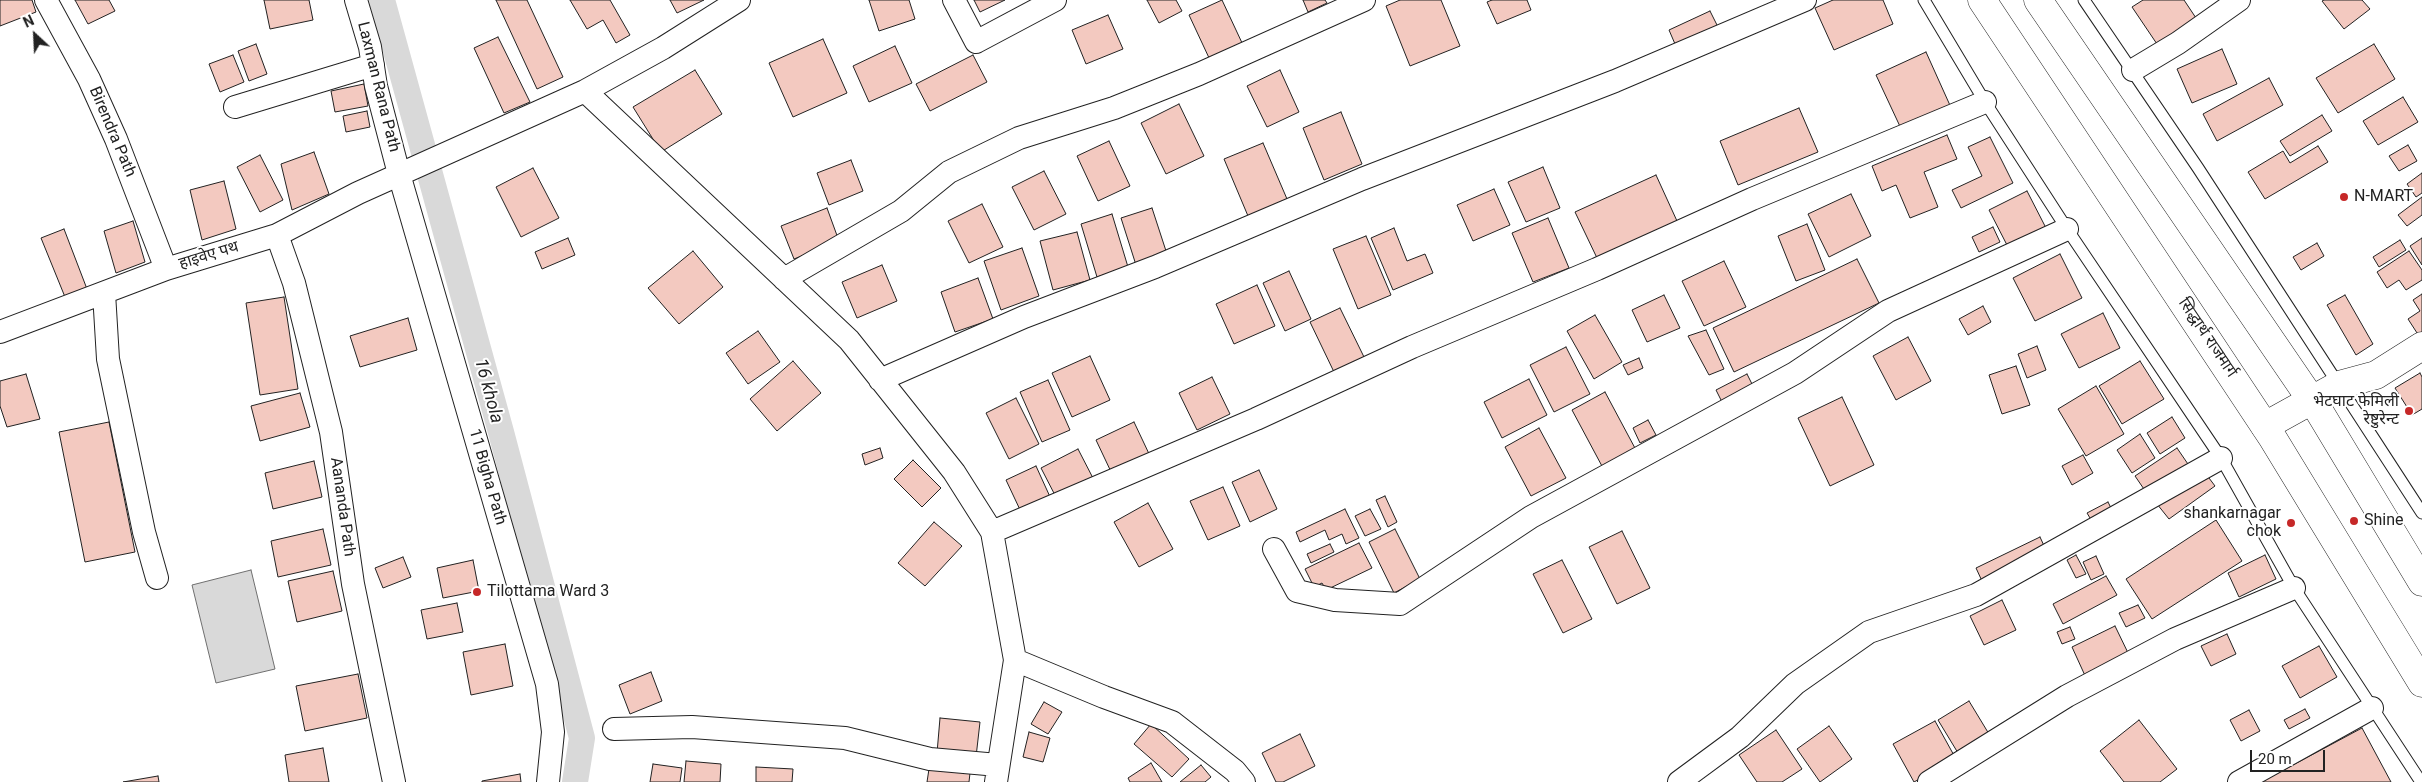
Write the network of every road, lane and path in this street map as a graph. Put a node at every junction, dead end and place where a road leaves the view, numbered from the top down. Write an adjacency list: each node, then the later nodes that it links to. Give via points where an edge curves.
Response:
1 (46, 0): 21 (street, Birendra Path, via 89,79 116,139)
2 (356, 0): 13 (street, Laxman Rana Path)
3 (739, 0): 15 (street, हाइवेए पथ, via 663,48)
4 (954, 0): 5 (street, via 976,42)
5 (1055, 0)
6 (1364, 0): 22 (street, via 1114,108 1019,138 949,172 901,211)
7 (1805, 0): 26 (street, via 1615,82 1362,179 1155,267 1024,317)
8 (1924, 0): 16 (lane)
9 (1982, 0): 29 (main road, सिद्धार्थ राजमार्ग)
10 (2038, 0): 28 (main road)
11 (2084, 0): 14 (lane)
12 (2239, 0): 14 (street)
13 (373, 65): 17 (street); 18 (street, Laxman Rana Path)
14 (2133, 70): 27 (lane)
15 (585, 91): 18 (street, हाइवेए पथ); 22 (street)
16 (1985, 102): 19 (lane); 32 (street, via 1752,199)
17 (235, 107)
18 (406, 171): 20 (street, हाइवेए पथ); 43 (street, 11 Bigha Path, via 547,684 553,732)
19 (2066, 229): 30 (lane); 33 (street, via 1888,311 1795,373 1531,517 1400,604 1335,600 1297,591)
20 (277, 235): 21 (street, हाइवेए पथ); 42 (street, Aananda Path, via 294,283 331,432 353,584)
21 (166, 269): 23 (street, हाइवेए पथ)
22 (784, 279): 26 (street, via 849,340)
23 (104, 292): 24 (street, हाइवेए पथ); 34 (street, via 108,359 144,532)
24 (0, 332)
25 (2422, 346): 27 (main road, via 2376,376)
26 (880, 380): 32 (street, via 954,472)
27 (2339, 385): 28 (main road); 31 (lane)
28 (2312, 401): 29 (main road); 35 (main road)
29 (2265, 426): 38 (main road, सिद्धार्थ राजमार्ग)
30 (2221, 458): 36 (lane); 45 (street, via 1976,595 1869,632 1795,684 1740,737)
31 (2422, 513)
32 (992, 532): 37 (street)
33 (1274, 549)
34 (158, 578)
35 (2422, 582)
36 (2294, 588): 39 (lane); 46 (street, via 2159,648 2067,696)
37 (1015, 660): 41 (street); 44 (street, via 1172,722 1235,771)
38 (2422, 683)
39 (2372, 708): 47 (street); 48 (lane)
40 (614, 729): 41 (street, via 692,727 845,738)
41 (997, 774)
42 (394, 782)
43 (548, 782)
44 (1244, 782)
45 (1679, 782)
46 (1929, 782)
47 (2239, 782)
48 (2421, 782)

